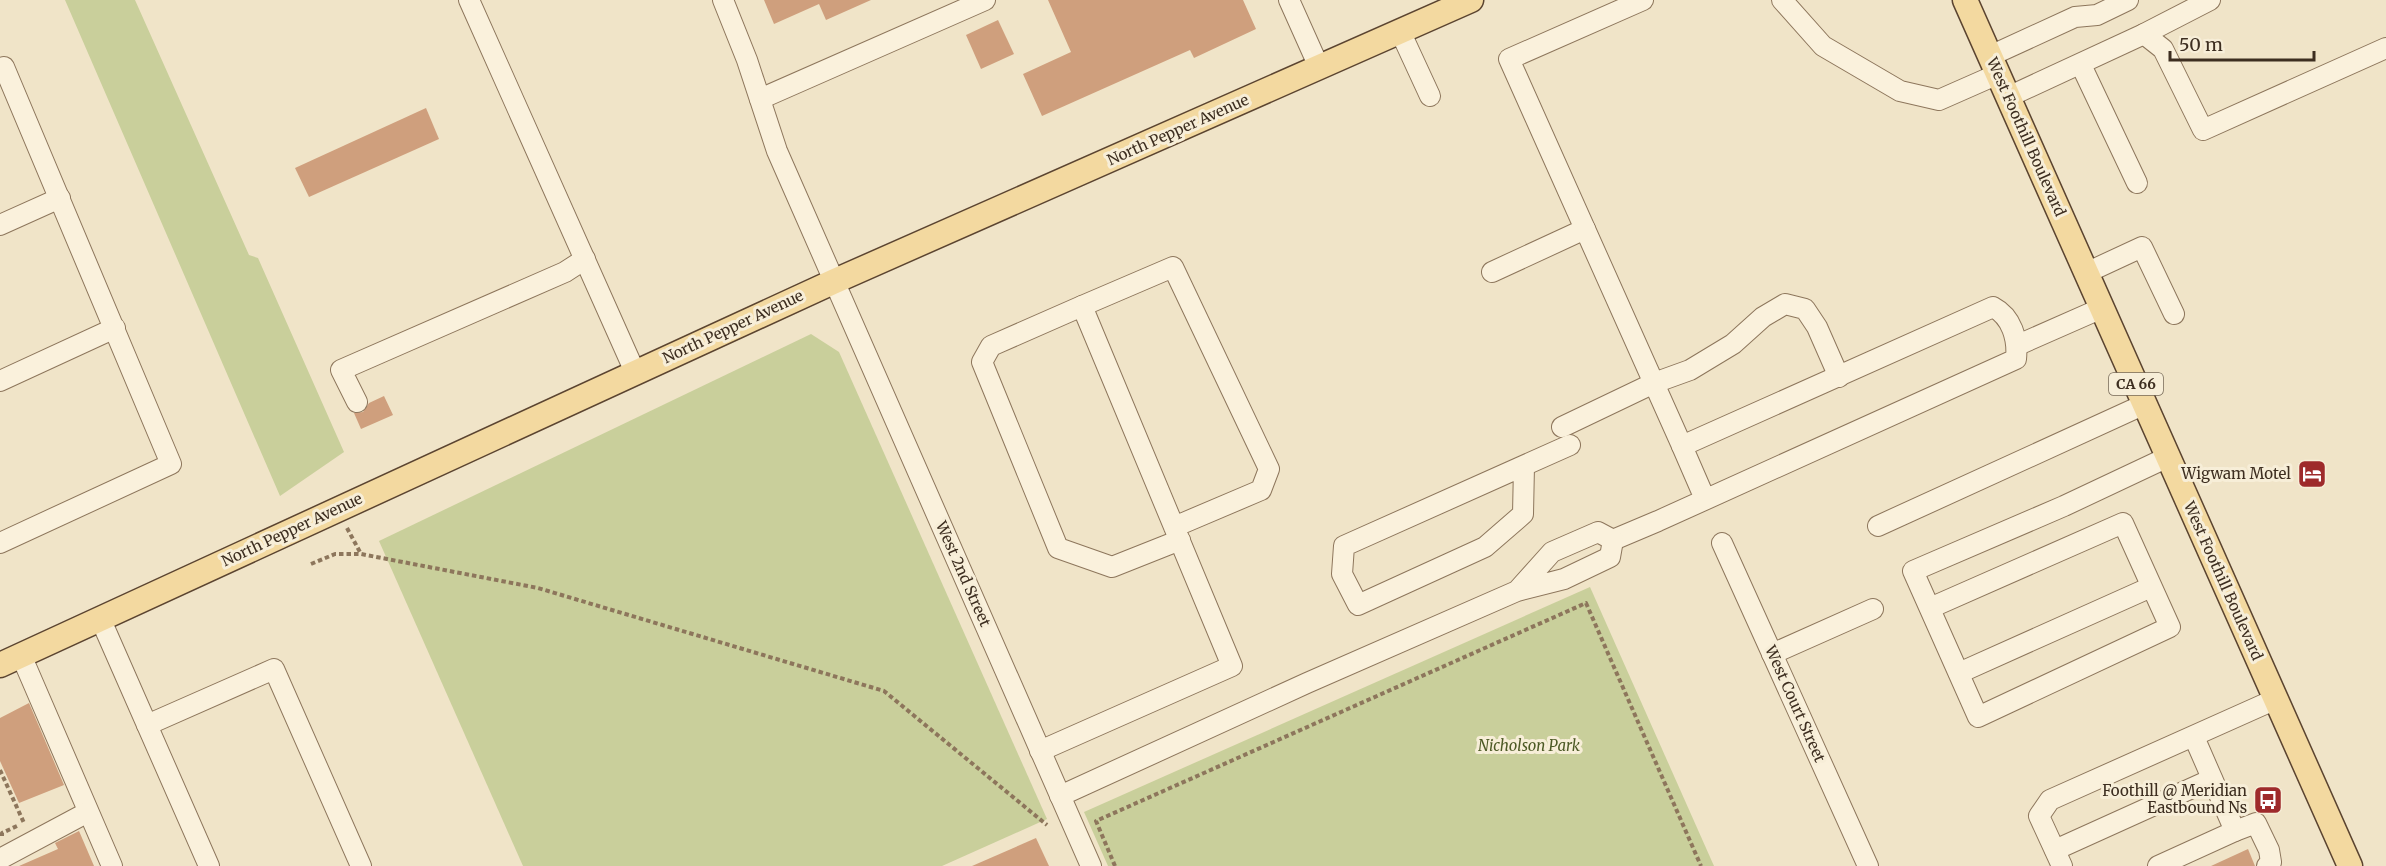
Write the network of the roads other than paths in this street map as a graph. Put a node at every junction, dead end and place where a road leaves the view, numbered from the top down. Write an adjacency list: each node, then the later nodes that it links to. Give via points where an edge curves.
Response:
1 (469, 0): 26 (street)
2 (723, 0): 21 (street, West 2nd Street)
3 (985, 0): 21 (street)
4 (1289, 0): 17 (street)
5 (1471, 0): 12 (main road, North Pepper Avenue)
6 (1643, 0): 25 (street, via 1509,59)
7 (1782, 0): 16 (street, via 1823,46 1900,91 1939,100)
8 (1965, 0): 16 (main road, West Foothill Boulevard / CA 66)
9 (2128, 0): 11 (street, via 2097,15)
10 (2211, 0): 13 (street)
11 (2072, 8): 16 (street)
12 (1400, 32): 17 (main road, North Pepper Avenue); 19 (street)
13 (2144, 34): 14 (street, via 2163,49 2203,130); 15 (street)
14 (2386, 48)
15 (2080, 64): 20 (street); 22 (street)
16 (1994, 65): 20 (main road, West Foothill Boulevard / CA 66)
17 (1319, 67): 29 (main road, North Pepper Avenue)
18 (0, 69): 23 (street, via 4,67)
19 (1430, 96)
20 (2008, 97): 28 (main road, West Foothill Boulevard / CA 66)
21 (760, 99): 29 (street, West 2nd Street, via 777,151)
22 (2137, 183)
23 (60, 198): 24 (street); 33 (street)
24 (0, 225)
25 (1585, 230): 27 (street); 38 (street)
26 (585, 259): 35 (street); 39 (street, via 565,272 341,370)
27 (1492, 272)
28 (2086, 273): 31 (main road, West Foothill Boulevard / CA 66); 32 (street, via 2142,247)
29 (835, 281): 35 (main road, North Pepper Avenue); 63 (street, West 2nd Street)
30 (1082, 306): 48 (street); 48 (street, via 1173,267 1269,469 1261,490); 48 (street, via 991,346 982,363 1058,548 1112,567)
31 (2102, 308): 34 (street); 40 (main road, West Foothill Boulevard / CA 66)
32 (2174, 314)
33 (116, 328): 37 (street); 50 (street, via 171,464)
34 (2018, 345): 36 (street, via 2004,313 1993,307); 46 (street, via 2016,359)
35 (635, 372): 56 (main road, North Pepper Avenue)
36 (1839, 377): 38 (street, via 1805,309 1785,304 1763,317 1733,344 1698,365); 43 (street)
37 (0, 381)
38 (1654, 383): 41 (street); 43 (street)
39 (357, 402)
40 (2145, 404): 44 (main road, West Foothill Boulevard / CA 66); 47 (street)
41 (1562, 427)
42 (1570, 446): 45 (street)
43 (1682, 446): 46 (street)
44 (2168, 457): 54 (street, via 1913,571); 60 (main road, West Foothill Boulevard / CA 66)
45 (1524, 466): 45 (street, via 1344,546 1342,574 1358,605 1485,547 1523,514)
46 (1705, 499): 49 (street)
47 (1878, 526)
48 (1177, 533): 63 (street, via 1232,666)
49 (1614, 540): 53 (street, via 1610,557 1564,579); 53 (street, via 1598,532 1552,552)
50 (0, 543)
51 (1722, 543): 57 (street, West Court Street)
52 (2151, 587): 54 (street, via 2123,523); 59 (street); 59 (street, via 2170,627 1978,717)
53 (1516, 591): 65 (street)
54 (1930, 608): 59 (street)
55 (1873, 609): 57 (street)
56 (100, 618): 58 (main road, North Pepper Avenue); 61 (street)
57 (1772, 654): 75 (street, West Court Street)
58 (10, 660): 66 (street)
59 (1959, 673)
60 (2276, 699): 62 (street); 77 (main road, West Foothill Boulevard / CA 66)
61 (147, 725): 72 (street); 73 (street, via 274,669)
62 (2193, 737): 64 (street); 69 (street, via 2050,800 2040,816)
63 (1040, 751): 65 (street, West 2nd Street)
64 (2212, 779): 67 (street); 69 (street)
65 (1060, 796): 74 (street, West 2nd Street)
66 (88, 812): 68 (street); 71 (street)
67 (2235, 831): 70 (street); 76 (street, via 2256,823 2270,850 2271,862)
68 (1, 853)
69 (2058, 858)
70 (2170, 864)
71 (112, 866)
72 (209, 866)
73 (361, 866)
74 (1091, 866)
75 (1868, 866)
76 (2267, 866)
77 (2350, 866)

